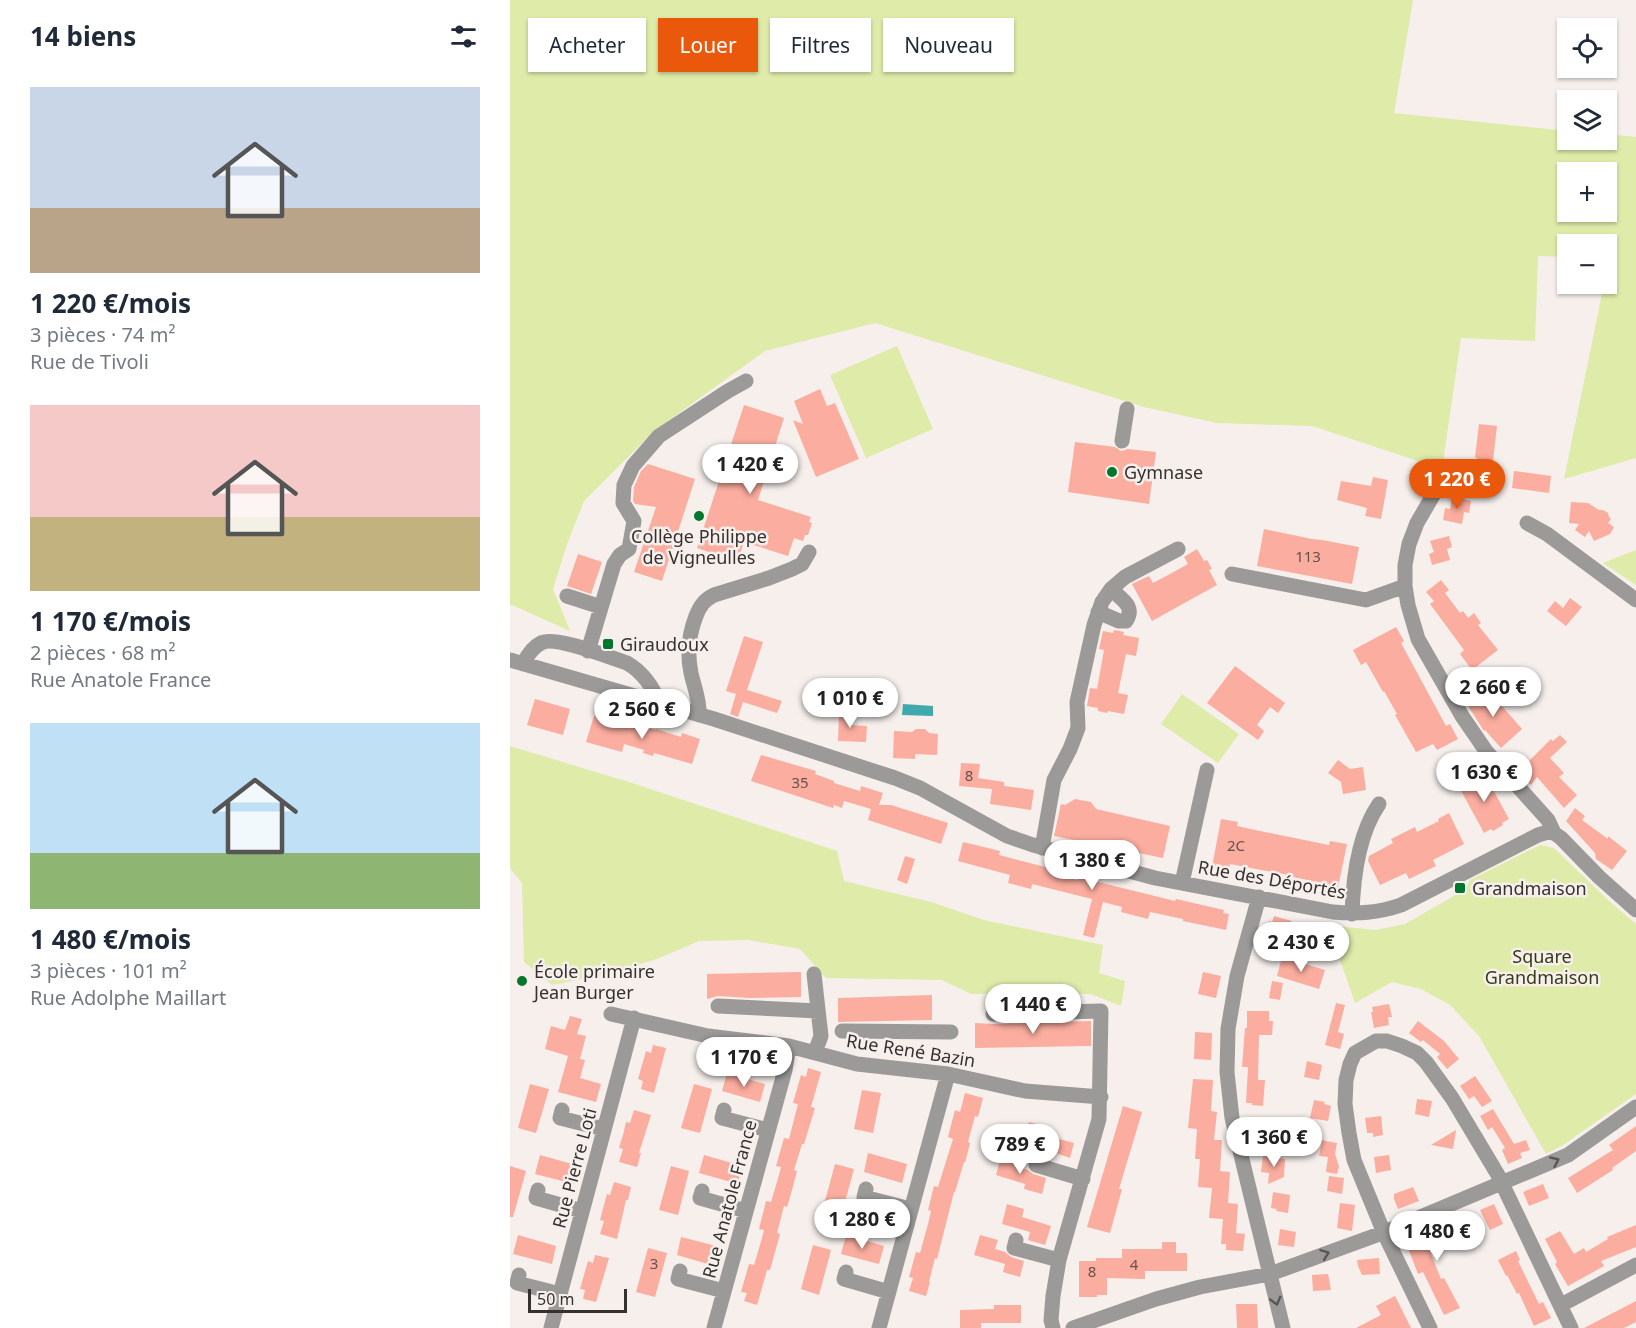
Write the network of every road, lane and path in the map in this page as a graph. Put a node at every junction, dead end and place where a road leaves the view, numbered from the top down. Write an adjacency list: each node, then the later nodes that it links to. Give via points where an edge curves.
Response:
1 (746, 381): 13 (street, via 659,436 633,466 624,485 622,503 634,521 629,549 614,564)
2 (1127, 409): 3 (street)
3 (1122, 441)
4 (1449, 468): 9 (street, via 1409,544)
5 (1527, 522): 12 (street)
6 (1178, 549): 10 (street, via 1125,577)
7 (809, 552): 18 (street, via 802,564 792,569 714,595 700,606 689,656)
8 (1232, 574): 9 (street, via 1366,600)
9 (1405, 586): 21 (street, via 1418,639 1462,716 1486,751 1548,820)
10 (1111, 589): 14 (street); 14 (street, via 1131,614 1126,621 1119,621)
11 (567, 596): 13 (street)
12 (1636, 600)
13 (601, 607): 15 (street)
14 (1098, 612): 22 (street, via 1077,702 1077,728 1054,780)
15 (588, 651): 16 (street, via 548,640); 17 (street, via 634,667 656,694)
16 (516, 662): 17 (street, Rue des Déportés)
17 (658, 703): 18 (street, Rue des Déportés)
18 (699, 715): 22 (street, Rue des Déportés, via 920,788 1007,836)
19 (1207, 770): 23 (street)
20 (1379, 804): 26 (street, via 1365,830)
21 (1554, 833): 25 (street); 26 (street, Rue des Déportés, via 1538,835 1401,905 1385,911)
22 (1042, 848): 23 (street, Rue des Déportés)
23 (1182, 883): 24 (street, Rue des Déportés)
24 (1259, 897): 26 (street, Rue des Déportés); 59 (street, via 1237,976 1228,1029 1227,1072 1232,1118)
25 (1636, 910)
26 (1352, 914)
27 (814, 974): 29 (street)
28 (718, 1006): 29 (street)
29 (818, 1011): 36 (street, via 821,1036)
30 (611, 1014): 32 (street, Rue René Bazin)
31 (993, 1014): 38 (street, via 1101,1011)
32 (634, 1018): 35 (street, Rue René Bazin, via 708,1036); 42 (street, Rue Pierre Loti)
33 (842, 1031): 34 (street)
34 (951, 1032)
35 (789, 1046): 36 (street, Rue René Bazin); 43 (street, Rue Anatole France)
36 (815, 1052): 37 (street, Rue René Bazin, via 857,1064)
37 (948, 1074): 38 (street, Rue René Bazin, via 1024,1090); 50 (street)
38 (1101, 1097): 45 (street)
39 (1636, 1107): 46 (street, one-way to 39, via 1568,1155)
40 (562, 1110): 42 (street, via 560,1118)
41 (724, 1110): 43 (street, via 722,1118)
42 (604, 1129): 51 (street, Rue Pierre Loti)
43 (768, 1130): 52 (street, Rue Anatole France)
44 (1038, 1159): 45 (street, via 1036,1165)
45 (1083, 1179): 55 (street)
46 (1502, 1184): 53 (street); 53 (street, via 1452,1098 1426,1062 1402,1046 1376,1041 1355,1053 1346,1080 1345,1104 1354,1160); 64 (street)
47 (866, 1189): 50 (street, via 864,1197)
48 (538, 1190): 51 (street, via 536,1198)
49 (702, 1191): 52 (street, via 700,1198)
50 (910, 1209): 62 (street)
51 (582, 1211): 63 (street, Rue Pierre Loti)
52 (746, 1211): 61 (street, Rue Anatole France)
53 (1383, 1233): 59 (street, one-way to 53); 71 (street)
54 (1016, 1240): 55 (street, via 1014,1248)
55 (1059, 1260): 68 (street)
56 (1636, 1265): 64 (street)
57 (680, 1271): 61 (street, via 678,1279)
58 (846, 1272): 62 (street, via 844,1280)
59 (1270, 1274): 69 (street, via 1156,1299); 70 (street, one-way to 70)
60 (519, 1275): 63 (street, via 517,1282)
61 (724, 1291): 66 (street, Rue Anatole France)
62 (889, 1292): 67 (street)
63 (560, 1294): 65 (street, Rue Pierre Loti)
64 (1561, 1305): 72 (street)
65 (552, 1328)
66 (714, 1328)
67 (879, 1328)
68 (1053, 1328)
69 (1073, 1328)
70 (1284, 1328)
71 (1430, 1328)
72 (1571, 1328)

